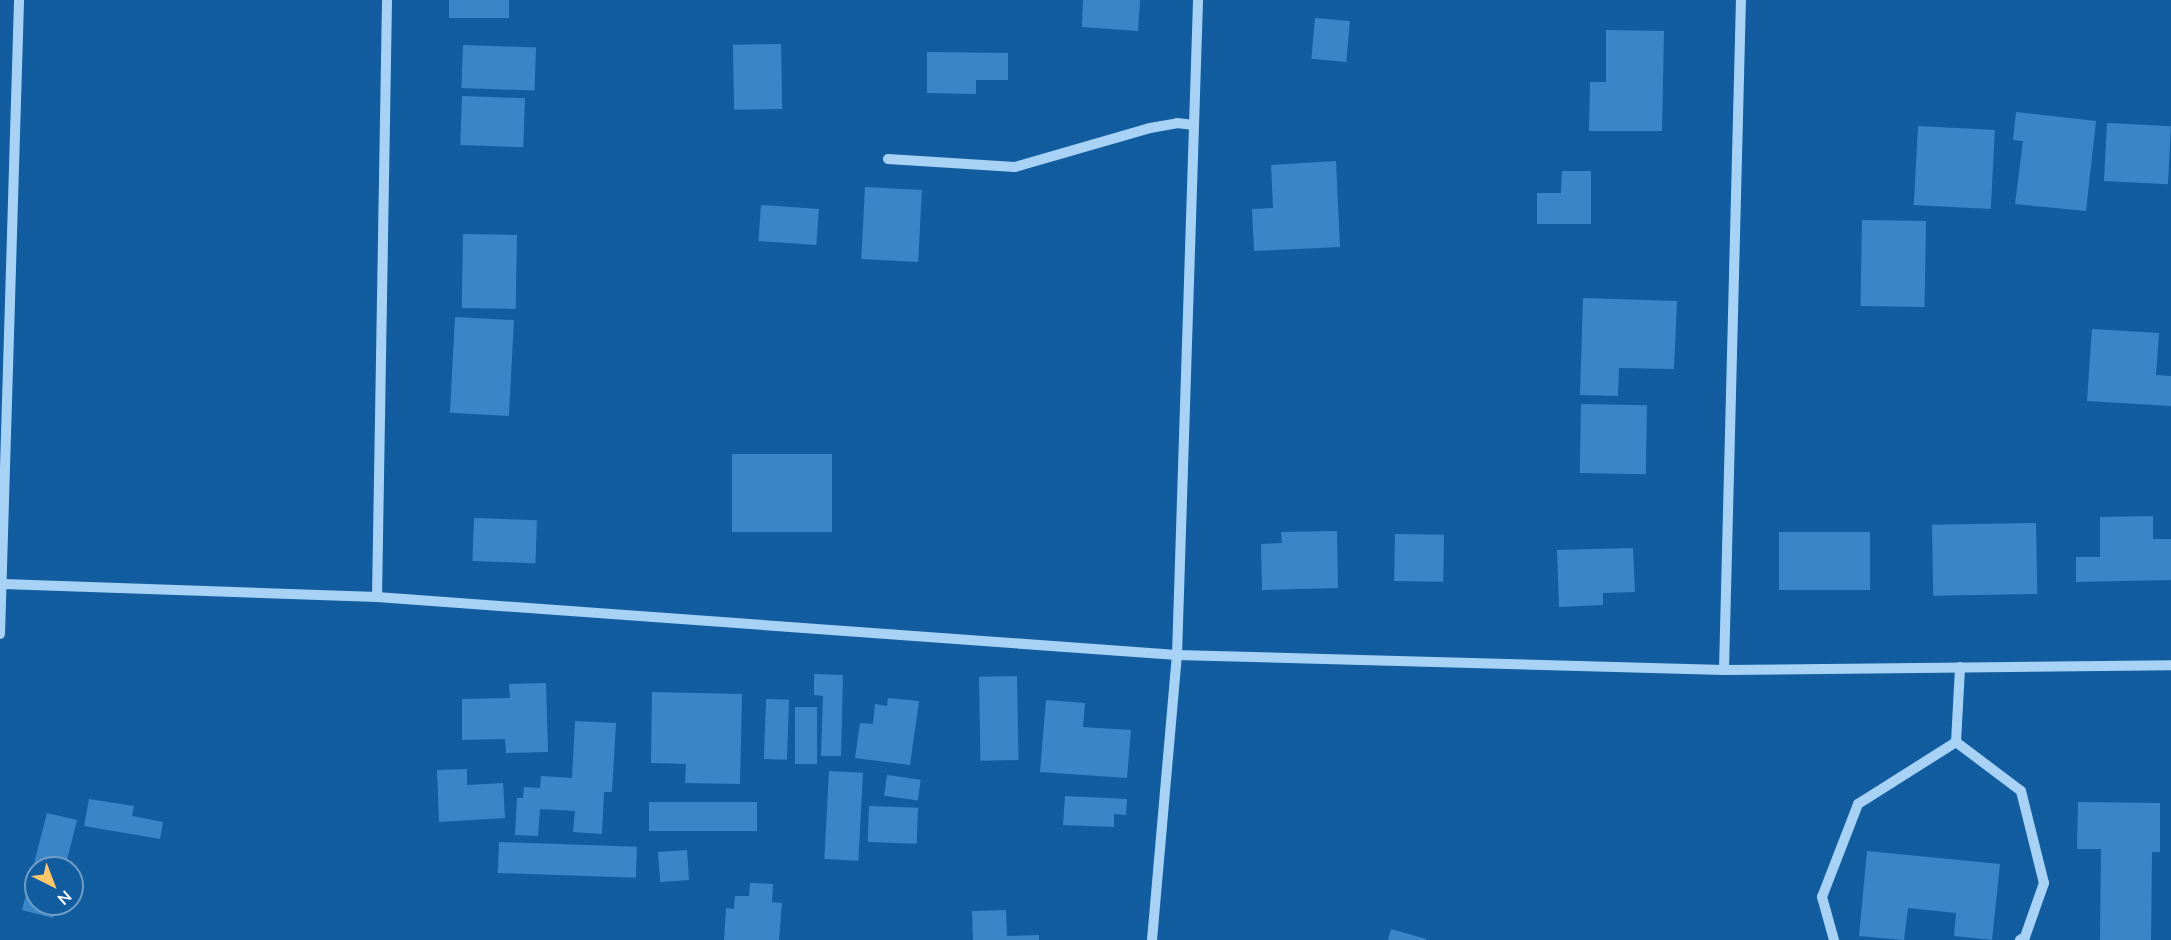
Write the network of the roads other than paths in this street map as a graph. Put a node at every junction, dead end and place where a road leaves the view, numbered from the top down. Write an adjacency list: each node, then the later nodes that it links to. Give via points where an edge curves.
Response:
1 (19, 0): 7 (street)
2 (387, 0): 9 (street)
3 (1198, 0): 5 (street)
4 (1741, 0): 14 (street)
5 (1194, 125): 6 (street, via 1177,123 1150,128 1015,167); 11 (street)
6 (888, 159)
7 (4, 418): 8 (street)
8 (3, 584): 9 (street); 10 (street)
9 (377, 597): 11 (street)
10 (0, 634)
11 (1177, 655): 14 (street); 16 (street)
12 (2171, 665): 13 (street)
13 (1960, 667): 14 (street); 15 (street)
14 (1724, 670)
15 (1956, 741): 17 (street, via 1858,804 1822,897); 18 (street, via 2021,791 2044,883 2025,937)
16 (1152, 940)
17 (1834, 940)
18 (2020, 940)

